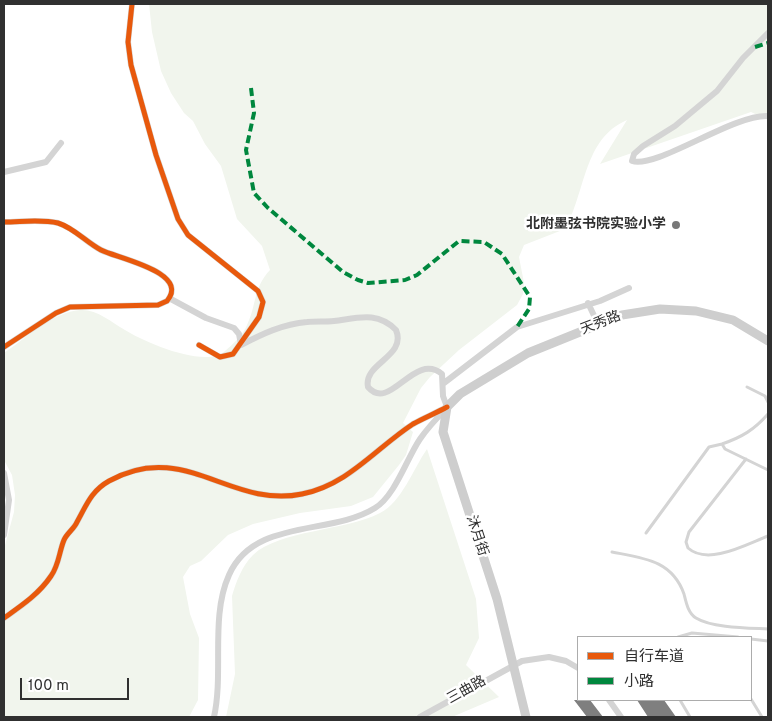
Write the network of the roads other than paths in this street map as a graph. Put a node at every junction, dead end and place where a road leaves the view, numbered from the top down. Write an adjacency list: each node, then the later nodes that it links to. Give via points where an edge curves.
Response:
1 (132, 4): 12 (street, via 128,42 131,65 178,219 188,235 262,296 262,312)
2 (768, 34): 3 (street, via 717,90 675,126 643,146 632,161 650,160 743,121)
3 (768, 116)
4 (61, 143): 5 (street, via 46,162)
5 (4, 172)
6 (4, 222): 8 (street, via 60,224 99,250 164,276 170,285)
7 (630, 288): 9 (street)
8 (169, 298): 12 (street, via 206,318 234,328); 14 (street, via 158,305 70,306)
9 (588, 304): 10 (street); 15 (street, via 517,327)
10 (598, 324): 11 (main road, 天秀路, via 642,311 679,309 716,314); 18 (main road, 天秀路, via 503,367 460,394)
11 (768, 340)
12 (241, 345): 13 (street, via 233,354 220,357); 15 (street, via 281,326 374,317 385,320 396,330 398,341 393,352 367,378 372,392 385,394 410,375 427,370 442,374)
13 (199, 346)
14 (4, 348)
15 (444, 383): 18 (street, via 442,396)
16 (747, 387): 17 (lane, via 765,396)
17 (768, 402)
18 (447, 407): 28 (street, via 413,424 341,480 301,495 250,492 196,472 165,466 118,476 89,498 78,522 67,534 51,577 38,592); 34 (main road, 沐月街, via 443,432 497,599); 39 (street, via 420,439 398,481 376,508 355,517 274,536 241,556 229,574 222,595 219,695)
19 (768, 414): 20 (lane, via 742,438)
20 (722, 444): 21 (lane, via 725,450); 24 (lane, via 709,447)
21 (746, 459): 22 (lane); 26 (lane, via 689,532 686,542 688,548 699,554 712,554)
22 (768, 470)
23 (4, 473): 25 (street, via 9,500)
24 (646, 533)
25 (4, 535)
26 (768, 536)
27 (612, 552): 29 (lane, via 648,560 670,570 697,619)
28 (4, 618)
29 (768, 629)
30 (682, 636): 31 (lane, via 692,633)
31 (723, 636)
32 (752, 639): 33 (lane)
33 (768, 641)
34 (514, 665): 35 (street, 三曲路, via 530,658 549,657); 40 (street, 三曲路); 41 (main road, 沐月街)
35 (577, 667)
36 (610, 701): 42 (street)
37 (681, 701): 43 (lane)
38 (752, 701): 44 (lane)
39 (214, 717)
40 (420, 717)
41 (526, 717)
42 (621, 717)
43 (690, 717)
44 (762, 717)

